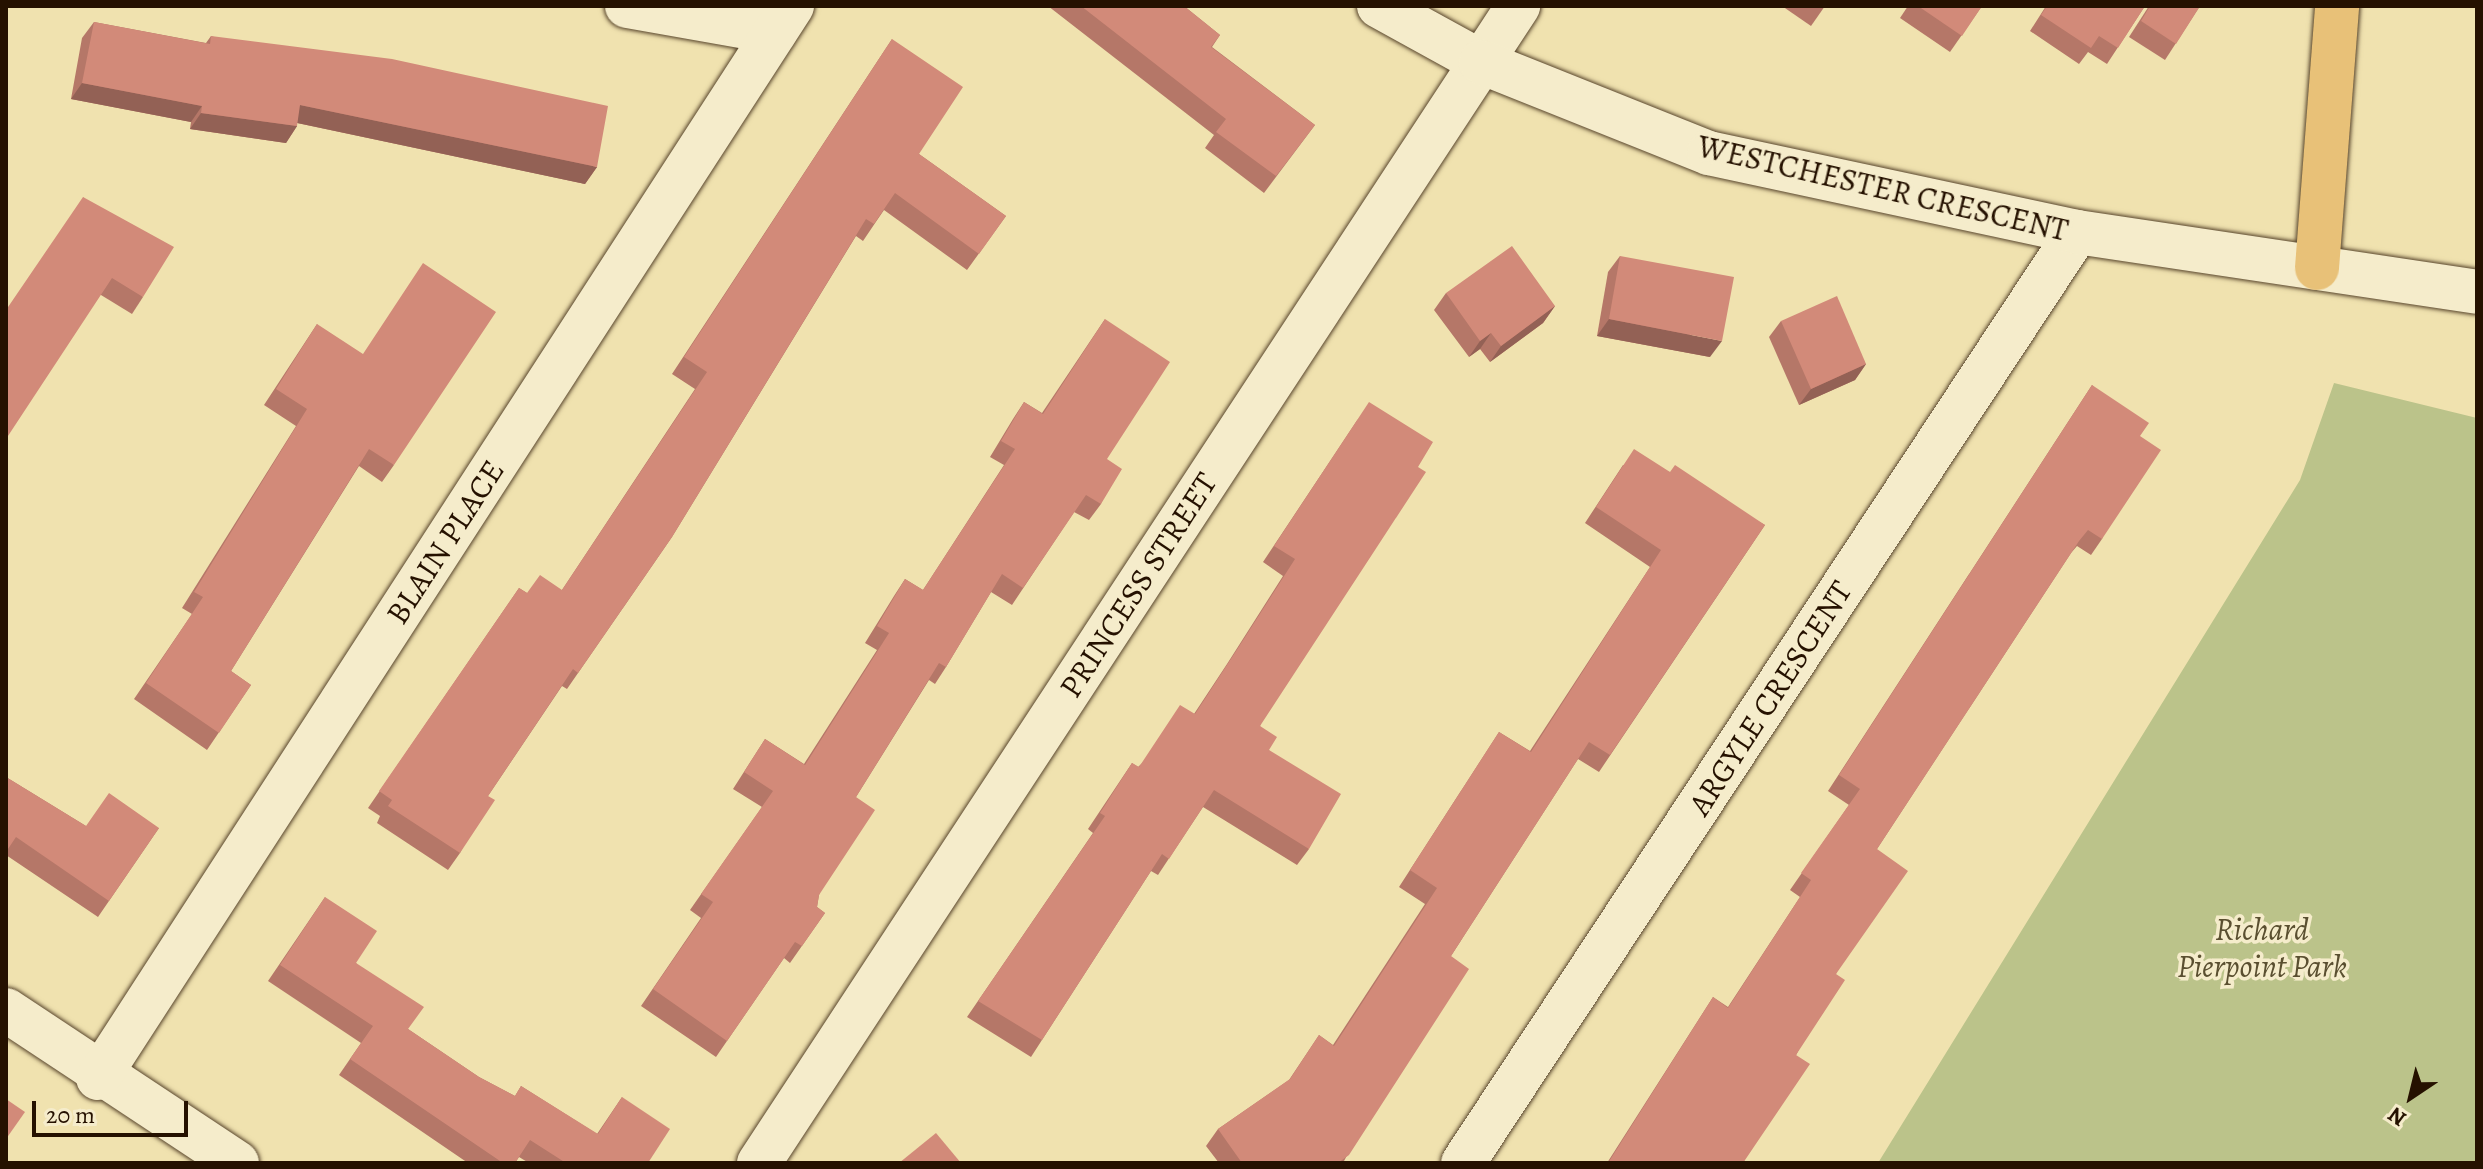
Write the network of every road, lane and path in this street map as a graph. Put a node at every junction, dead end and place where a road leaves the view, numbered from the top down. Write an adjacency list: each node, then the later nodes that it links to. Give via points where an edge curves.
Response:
1 (627, 6): 5 (street)
2 (1379, 6): 6 (street, WESTCHESTER CRESCENT)
3 (1518, 6): 6 (street, PRINCESS STREET)
4 (2337, 6): 8 (highway)
5 (784, 19): 11 (street, BLAIN PLACE)
6 (1481, 62): 7 (street, WESTCHESTER CRESCENT, via 1709,153); 13 (street, PRINCESS STREET)
7 (2077, 232): 8 (street, WESTCHESTER CRESCENT); 14 (street, ARGYLE CRESCENT)
8 (2317, 268): 9 (street, WESTCHESTER CRESCENT)
9 (2477, 292)
10 (6, 1010): 11 (street)
11 (98, 1078): 12 (street)
12 (237, 1163)
13 (759, 1163)
14 (1463, 1163)

